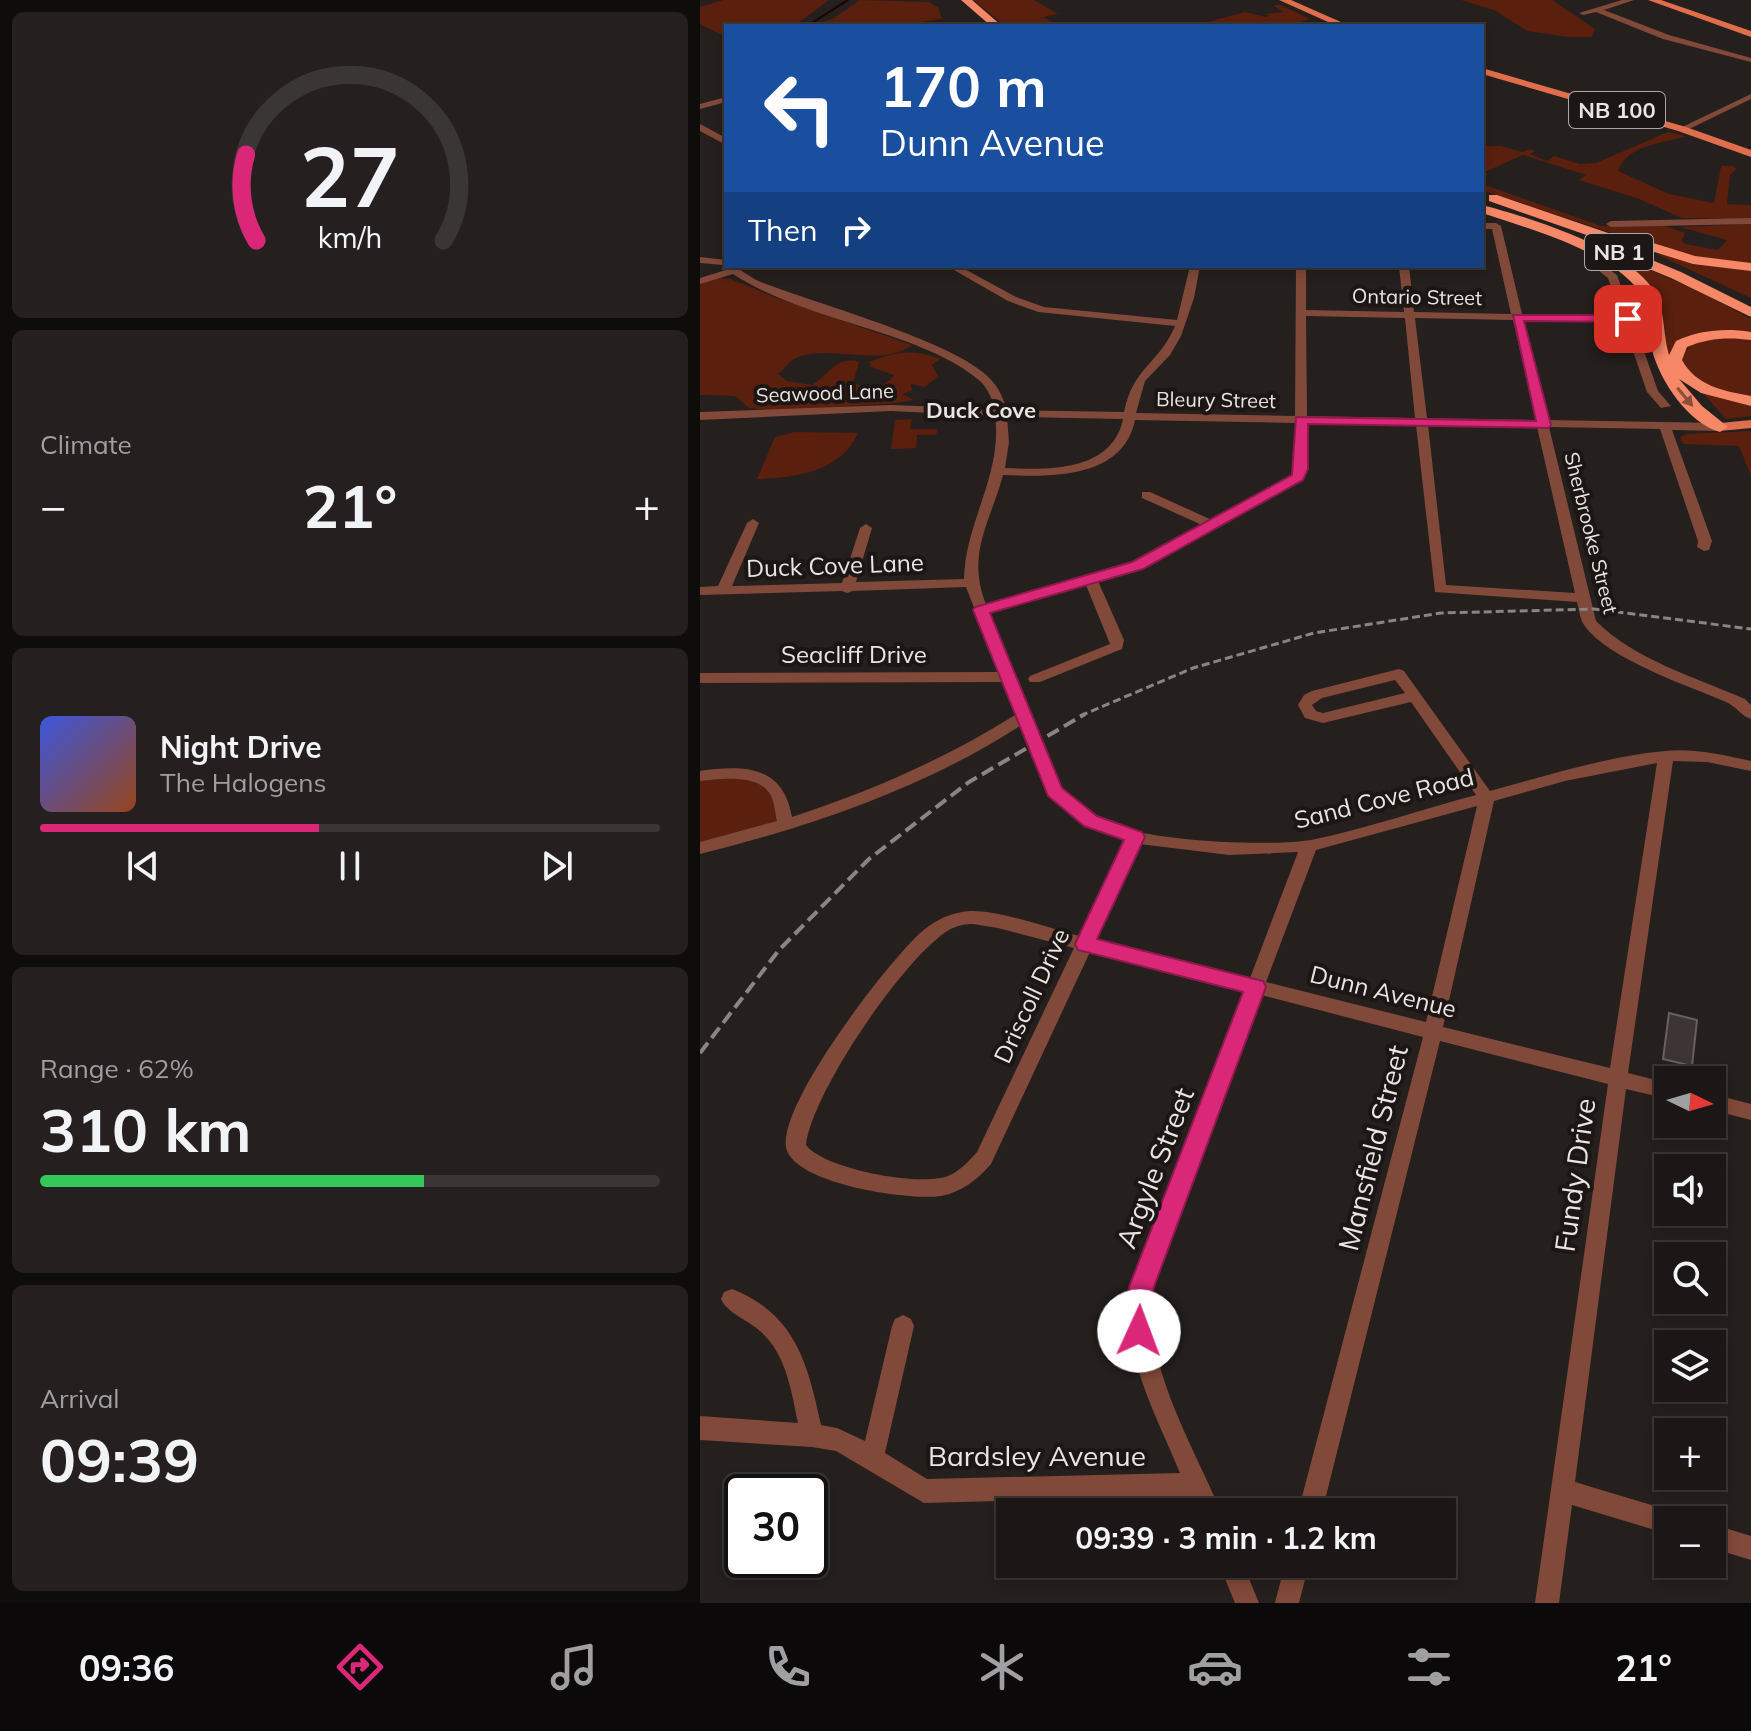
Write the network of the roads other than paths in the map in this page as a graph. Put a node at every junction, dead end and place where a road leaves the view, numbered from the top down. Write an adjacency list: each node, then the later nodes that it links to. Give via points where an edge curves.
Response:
1 (966, 0): 7 (highway)
2 (1283, 0): 8 (main road)
3 (1630, 0): 5 (street)
4 (1652, 0): 9 (main road)
5 (1596, 9): 6 (street); 10 (street, via 1688,44)
6 (1583, 13)
7 (995, 24)
8 (1340, 24)
9 (1751, 34)
10 (1751, 60)
11 (1484, 72): 16 (main road, NB 100)
12 (1751, 96): 16 (street)
13 (724, 100): 14 (street)
14 (700, 107)
15 (700, 127): 17 (street)
16 (1682, 129): 18 (main road, NB 100)
17 (724, 141)
18 (1751, 154)
19 (1484, 195): 20 (highway, NB 1)
20 (1511, 204): 28 (highway, via 1674,255); 37 (highway, NB 1, via 1664,259)
21 (1484, 208): 39 (highway, NB 1, via 1613,249)
22 (1484, 208): 56 (highway, one-way to 56, via 1593,252 1639,282 1654,308 1667,375 1693,407)
23 (1751, 221): 24 (street)
24 (1611, 224)
25 (1489, 226): 41 (street, Sherbrooke Street)
26 (700, 260): 27 (street, Sand Cove Road)
27 (724, 265)
28 (1751, 267)
29 (724, 268): 36 (street)
30 (731, 268): 48 (street, Sand Cove Road, via 817,308 927,345 960,362 983,380)
31 (956, 268): 43 (street, via 1042,310)
32 (1195, 268): 43 (street)
33 (1301, 268): 38 (street)
34 (1404, 268): 40 (street)
35 (1603, 270): 42 (street, via 1613,277)
36 (700, 281)
37 (1751, 301)
38 (1301, 313): 40 (street, Ontario Street); 51 (street)
39 (1751, 313)
40 (1409, 315): 41 (street, Ontario Street); 52 (street)
41 (1517, 317): 42 (street, Ontario Street); 54 (street, Sherbrooke Street)
42 (1628, 319): 47 (street, via 1653,392)
43 (1179, 323): 50 (street, via 1169,351 1143,375)
44 (1751, 336): 45 (highway, via 1715,334 1681,344 1674,360)
45 (1687, 379): 46 (highway, via 1713,393); 56 (highway, via 1712,408)
46 (1751, 401)
47 (1665, 406)
48 (1000, 413): 49 (street, Seawood Lane, via 891,408); 50 (street, Bleury Street); 57 (street, Sand Cove Road, via 1004,441)
49 (700, 416)
50 (1128, 416): 51 (street, Bleury Street); 57 (street, via 1119,444 1100,460 1056,471)
51 (1301, 420): 52 (street, Bleury Street); 60 (street, via 1298,477)
52 (1421, 422): 54 (street, Bleury Street); 68 (street, via 1440,589)
53 (1751, 424): 56 (main road)
54 (1544, 425): 55 (street, Bleury Street); 68 (street, Sherbrooke Street)
55 (1665, 427): 56 (street, Bleury Street); 62 (street)
56 (1720, 427)
57 (998, 471): 64 (street, Sand Cove Road, via 973,539)
58 (1146, 495): 60 (street)
59 (753, 523): 67 (street)
60 (1211, 524): 63 (street, via 1137,566)
61 (866, 528): 65 (street)
62 (1704, 547)
63 (1091, 580): 69 (street); 72 (street, via 1117,646)
64 (971, 583): 65 (street, Duck Cove Lane); 69 (street, Sand Cove Road)
65 (847, 589): 67 (street, Duck Cove Lane)
66 (700, 591): 67 (street, Duck Cove Lane)
67 (722, 592)
68 (1583, 598): 74 (street, Sherbrooke Street, via 1589,622 1599,634)
69 (981, 610): 70 (street, Sand Cove Road)
70 (1008, 677): 71 (street, Seacliff Drive); 75 (street, Sand Cove Road)
71 (700, 678)
72 (1035, 679)
73 (1414, 696): 73 (street, via 1323,718 1310,714 1305,705 1317,694 1399,674); 79 (street)
74 (1747, 706)
75 (1023, 717): 80 (street, via 962,755 902,782); 81 (street, Sand Cove Road, via 1048,779 1065,803 1105,828)
76 (1666, 756): 77 (street, Sand Cove Road); 79 (street, Sand Cove Road); 87 (street, Fundy Drive)
77 (1751, 766)
78 (700, 776): 80 (street, via 749,777 770,785 779,796)
79 (1487, 798): 82 (street, Sand Cove Road); 86 (street, Mansfield Street)
80 (785, 823): 83 (street)
81 (1135, 837): 82 (street, Sand Cove Road, via 1229,849); 84 (street, Driscoll Drive)
82 (1309, 846): 85 (street, Argyle Street)
83 (700, 848)
84 (1085, 944): 85 (street, Dunn Avenue); 91 (street, Driscoll Drive, via 984,1158); 91 (street, Dunn Avenue, via 972,917 938,927 858,1021 796,1126 800,1156 834,1173 916,1188 938,1188)
85 (1255, 987): 86 (street, Dunn Avenue); 97 (street, Argyle Street, via 1138,1308 1147,1367)
86 (1433, 1032): 87 (street, Dunn Avenue); 100 (street, Mansfield Street)
87 (1618, 1078): 88 (street, Dunn Avenue); 98 (street, Fundy Drive)
88 (1654, 1087)
89 (1726, 1106): 90 (street)
90 (1751, 1112)
91 (970, 1174)
92 (732, 1299): 95 (street, via 769,1321 791,1350)
93 (903, 1326): 96 (street)
94 (700, 1428): 95 (street, Bardsley Avenue)
95 (812, 1435): 96 (street, Bardsley Avenue, via 837,1440)
96 (872, 1459): 97 (street, Bardsley Avenue, via 924,1491)
97 (1197, 1484): 99 (street, Argyle Street)
98 (1562, 1490): 101 (street); 108 (street, Fundy Drive)
99 (1203, 1498)
100 (1314, 1498)
101 (1654, 1518)
102 (1726, 1540): 103 (street)
103 (1751, 1548)
104 (1237, 1578): 106 (street)
105 (1293, 1578): 107 (street)
106 (1247, 1603)
107 (1287, 1603)
108 (1547, 1603)

